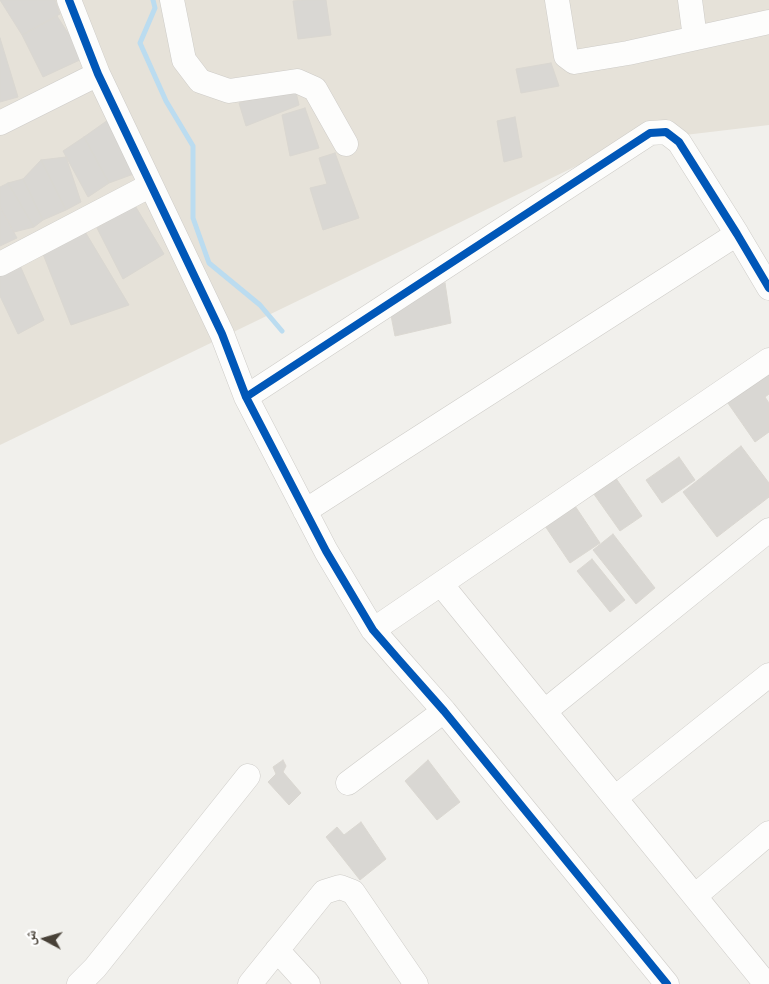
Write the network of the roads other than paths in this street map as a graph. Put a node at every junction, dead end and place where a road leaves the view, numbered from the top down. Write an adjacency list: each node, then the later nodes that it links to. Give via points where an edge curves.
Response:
1 (69, 0): 7 (street)
2 (172, 0): 9 (street, via 184,60 200,81 229,91 297,81 315,89)
3 (557, 0): 6 (street, via 566,56 574,62)
4 (690, 0): 6 (street)
5 (769, 22): 6 (street)
6 (695, 38)
7 (98, 74): 8 (street); 10 (street)
8 (0, 123)
9 (346, 144)
10 (151, 185): 12 (street); 15 (street, via 222,334)
11 (737, 234): 13 (street); 15 (street, via 679,142 666,132 650,133); 16 (street)
12 (0, 264)
13 (769, 288)
14 (769, 360): 18 (street)
15 (246, 397): 16 (street)
16 (305, 511): 19 (street)
17 (769, 530): 22 (street)
18 (441, 584): 19 (street); 22 (street)
19 (373, 630): 21 (street)
20 (769, 675): 25 (street)
21 (444, 711): 24 (street); 34 (street)
22 (545, 711): 25 (street)
23 (248, 776): 30 (street)
24 (348, 783)
25 (615, 798): 27 (street)
26 (769, 833): 27 (street)
27 (694, 896): 29 (street)
28 (277, 950): 31 (street); 32 (street); 33 (street, via 324,892 340,887 353,892)
29 (767, 982)
30 (79, 984)
31 (250, 984)
32 (308, 984)
33 (416, 984)
34 (668, 984)

